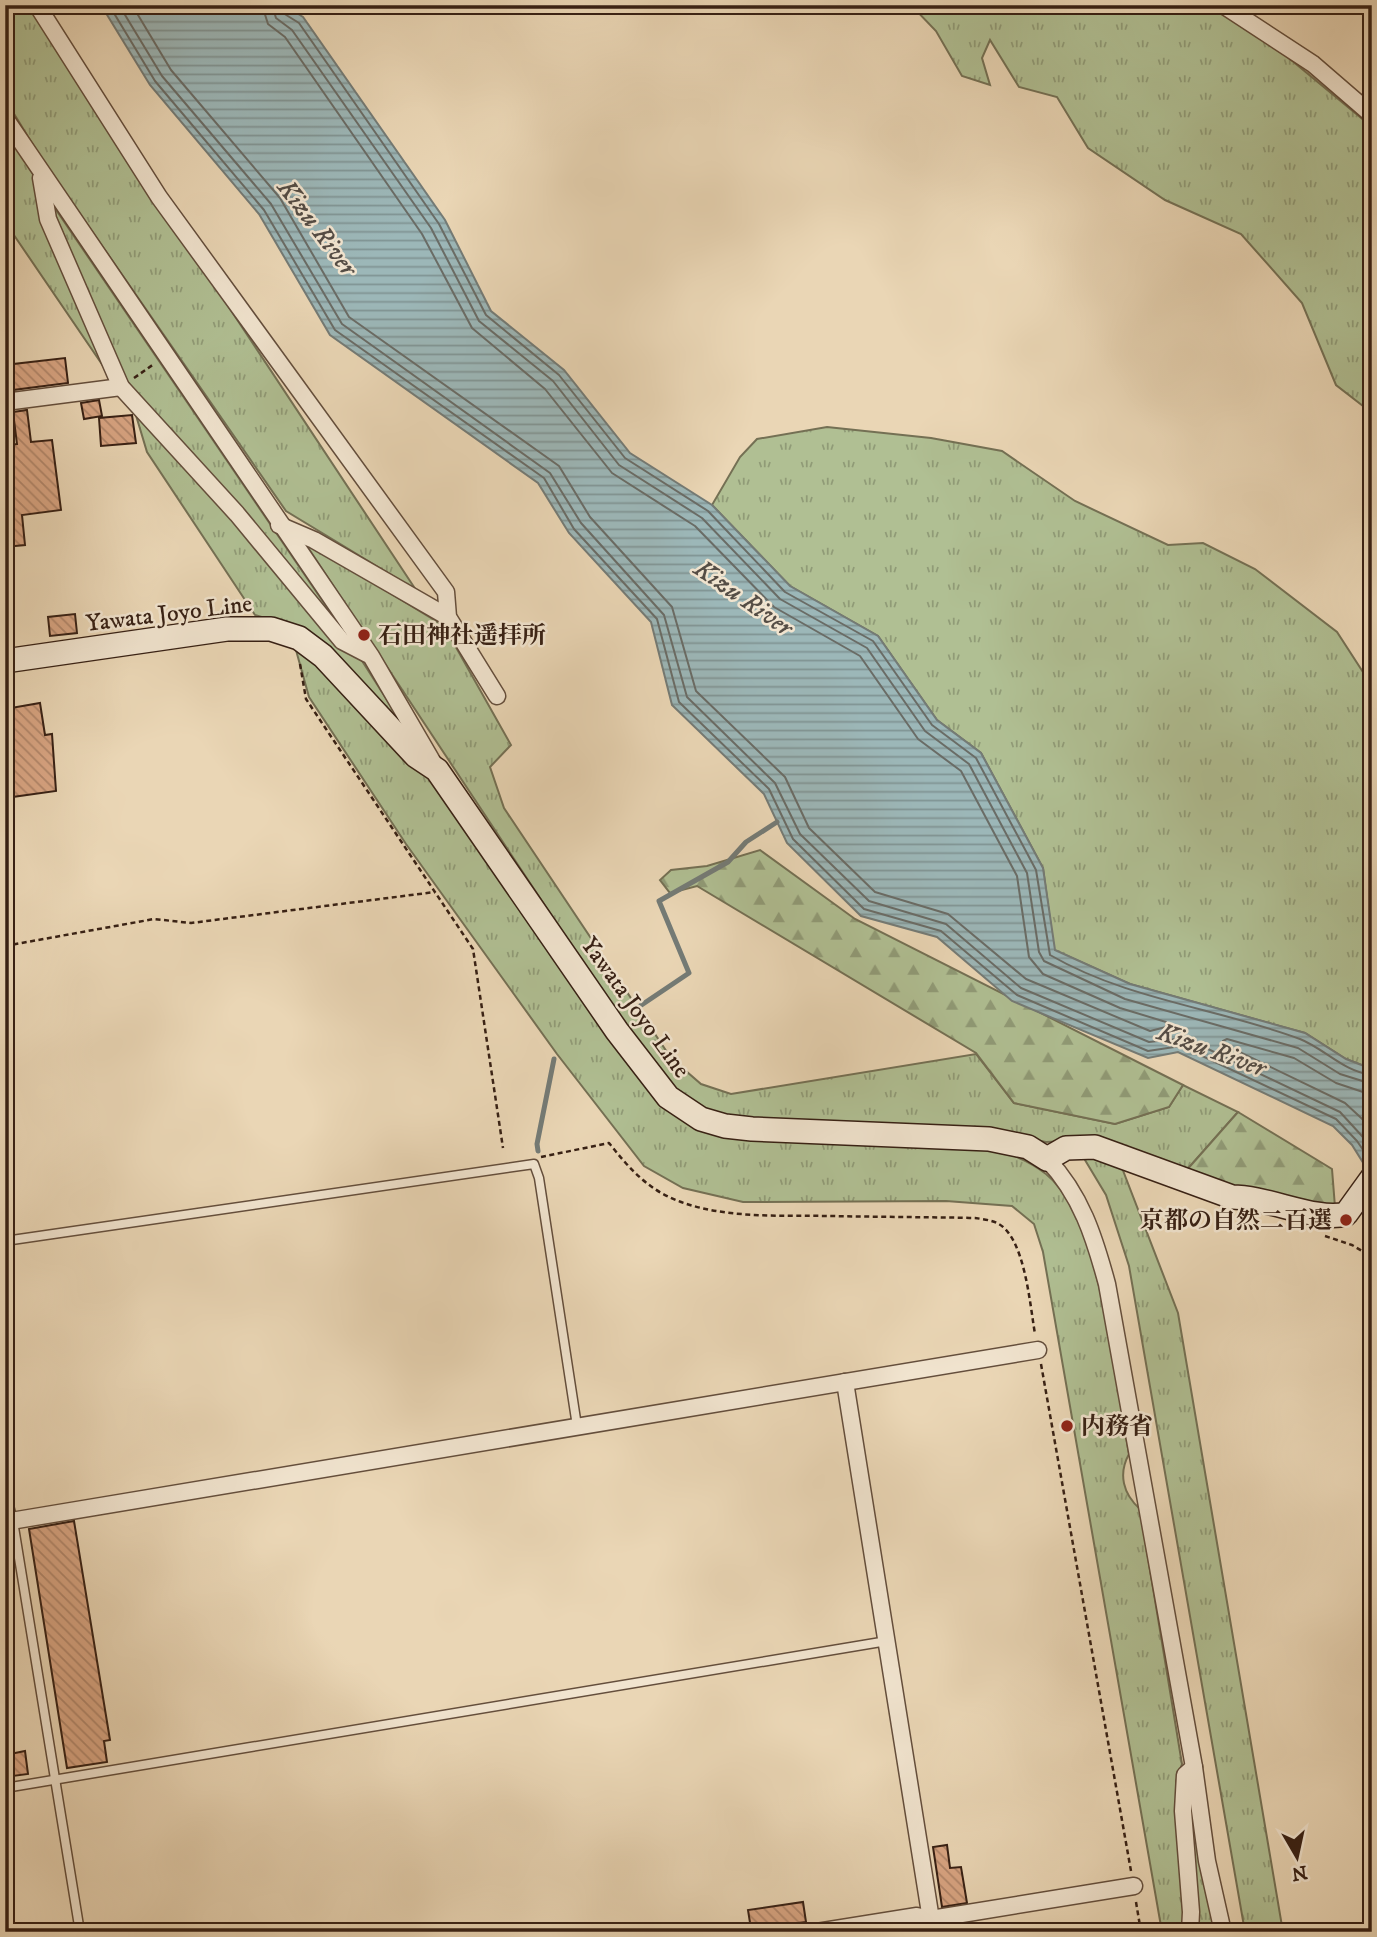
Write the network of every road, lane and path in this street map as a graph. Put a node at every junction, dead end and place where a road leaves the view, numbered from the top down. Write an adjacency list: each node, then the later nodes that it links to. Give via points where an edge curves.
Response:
1 (37, 5): 10 (street, via 159,197 446,592)
2 (1223, 5): 3 (street, via 1313,64)
3 (1372, 115)
4 (5, 118): 5 (street)
5 (40, 172): 6 (street); 7 (street, via 48,219)
6 (166, 356): 7 (path); 9 (street)
7 (121, 387): 8 (street); 12 (street, via 237,514 342,641)
8 (5, 402)
9 (279, 525): 10 (street, via 314,540); 12 (street)
10 (448, 617): 14 (street)
11 (288, 634): 13 (main road, Yawata Joyo Line, via 271,629 227,629); 15 (main road, Yawata Joyo Line, via 323,656 416,756); 16 (path, via 306,699)
12 (371, 656): 15 (street)
13 (5, 661)
14 (497, 696)
15 (437, 770): 19 (main road, Yawata Joyo Line, via 617,1031 668,1097 690,1112 725,1126 989,1139 1028,1147)
16 (435, 892): 17 (path, via 191,923 154,919); 18 (path, via 473,949)
17 (5, 946)
18 (503, 1147)
19 (1047, 1159): 21 (main road, via 1066,1148 1095,1147 1232,1197 1255,1197 1331,1217 1346,1214); 29 (street, via 1079,1200 1107,1284)
20 (534, 1164): 22 (lane); 23 (path, via 544,1155 609,1143 635,1175 685,1204 762,1215 975,1218 998,1223 1011,1236 1023,1265); 25 (lane)
21 (1372, 1178)
22 (5, 1241)
23 (1038, 1350): 24 (street); 32 (path)
24 (845, 1382): 25 (street); 28 (street)
25 (577, 1426): 27 (street)
26 (5, 1490): 27 (lane)
27 (9, 1522): 30 (lane)
28 (887, 1642): 30 (lane); 33 (street)
29 (1194, 1767): 37 (street, via 1185,1775 1183,1811); 38 (street)
30 (55, 1779): 31 (lane); 34 (lane)
31 (5, 1788)
32 (1133, 1886): 33 (street); 36 (path)
33 (932, 1925): 35 (street, via 917,1916)
34 (80, 1932)
35 (817, 1932)
36 (1141, 1932)
37 (1190, 1932)
38 (1223, 1932)

